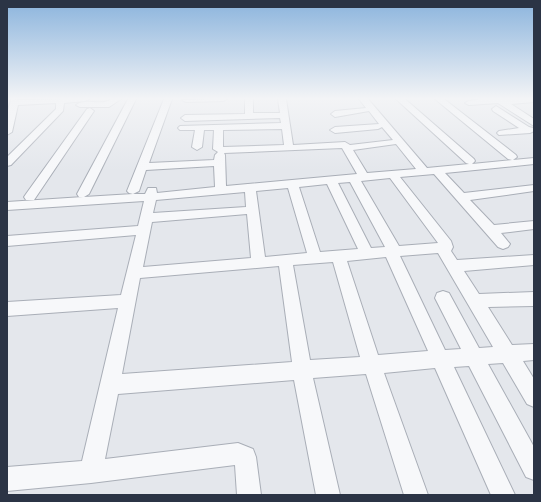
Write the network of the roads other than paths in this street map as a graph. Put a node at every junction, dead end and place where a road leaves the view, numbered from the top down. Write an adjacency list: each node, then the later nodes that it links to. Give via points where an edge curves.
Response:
1 (47, 122): 27 (street)
2 (82, 122): 42 (street)
3 (120, 122): 41 (street)
4 (159, 122): 29 (street)
5 (284, 122): 11 (street)
6 (375, 122): 12 (street)
7 (381, 122): 30 (street)
8 (426, 122): 26 (street)
9 (473, 122): 25 (street)
10 (532, 125): 17 (street)
11 (285, 126): 19 (street); 22 (street)
12 (378, 126): 16 (street); 20 (street)
13 (219, 127): 15 (street); 18 (street); 24 (street)
14 (183, 128): 15 (street)
15 (200, 128): 21 (street)
16 (335, 130)
17 (502, 133)
18 (241, 138): 19 (street); 19 (street); 24 (street)
19 (262, 138): 22 (street)
20 (392, 143): 23 (street); 30 (street)
21 (196, 147)
22 (289, 148): 23 (street, via 343,145)
23 (348, 148): 33 (street)
24 (220, 150): 28 (street)
25 (527, 159): 26 (street); 31 (street)
26 (470, 161): 30 (street)
27 (7, 163)
28 (219, 163): 29 (street); 36 (street)
29 (142, 167): 39 (street)
30 (418, 169): 31 (street); 32 (street); 33 (street)
31 (437, 170): 43 (street)
32 (393, 174): 33 (street); 52 (street, via 446,244 446,247)
33 (359, 176): 34 (street); 36 (street); 53 (street)
34 (331, 180): 35 (street); 54 (street)
35 (292, 184): 37 (street); 56 (street)
36 (220, 187): 37 (street); 40 (street)
37 (250, 188): 46 (street)
38 (534, 188): 43 (street)
39 (133, 191): 40 (street); 41 (street)
40 (152, 193): 45 (street); 47 (street)
41 (83, 194): 42 (street)
42 (30, 197): 44 (street)
43 (461, 197): 49 (street)
44 (7, 199)
45 (7, 206)
46 (253, 210): 47 (street); 59 (street)
47 (145, 224): 50 (street); 61 (street)
48 (534, 225): 49 (street)
49 (491, 230): 51 (street)
50 (7, 241)
51 (503, 244)
52 (442, 248): 53 (street); 60 (street)
53 (393, 252): 54 (street); 70 (street)
54 (367, 254): 55 (street)
55 (338, 256): 56 (street); 71 (street)
56 (315, 258): 58 (street)
57 (534, 260): 60 (street)
58 (285, 261): 59 (street); 72 (street)
59 (260, 263): 61 (street)
60 (453, 266): 65 (street)
61 (134, 273): 64 (street)
62 (443, 298): 69 (street)
63 (534, 299): 65 (street)
64 (128, 301): 66 (street); 73 (street)
65 (475, 301): 68 (street)
66 (7, 309)
67 (534, 352): 68 (street)
68 (508, 354): 69 (street); 74 (street)
69 (475, 356): 70 (street); 75 (street)
70 (439, 359): 71 (street); 81 (street)
71 (372, 365): 72 (street); 80 (street)
72 (302, 370): 73 (street); 79 (street)
73 (110, 385): 76 (street)
74 (534, 397)
75 (534, 470)
76 (91, 472): 77 (street); 78 (street, via 238,454 244,457)
77 (7, 479)
78 (249, 495)
79 (328, 495)
80 (416, 495)
81 (503, 495)

